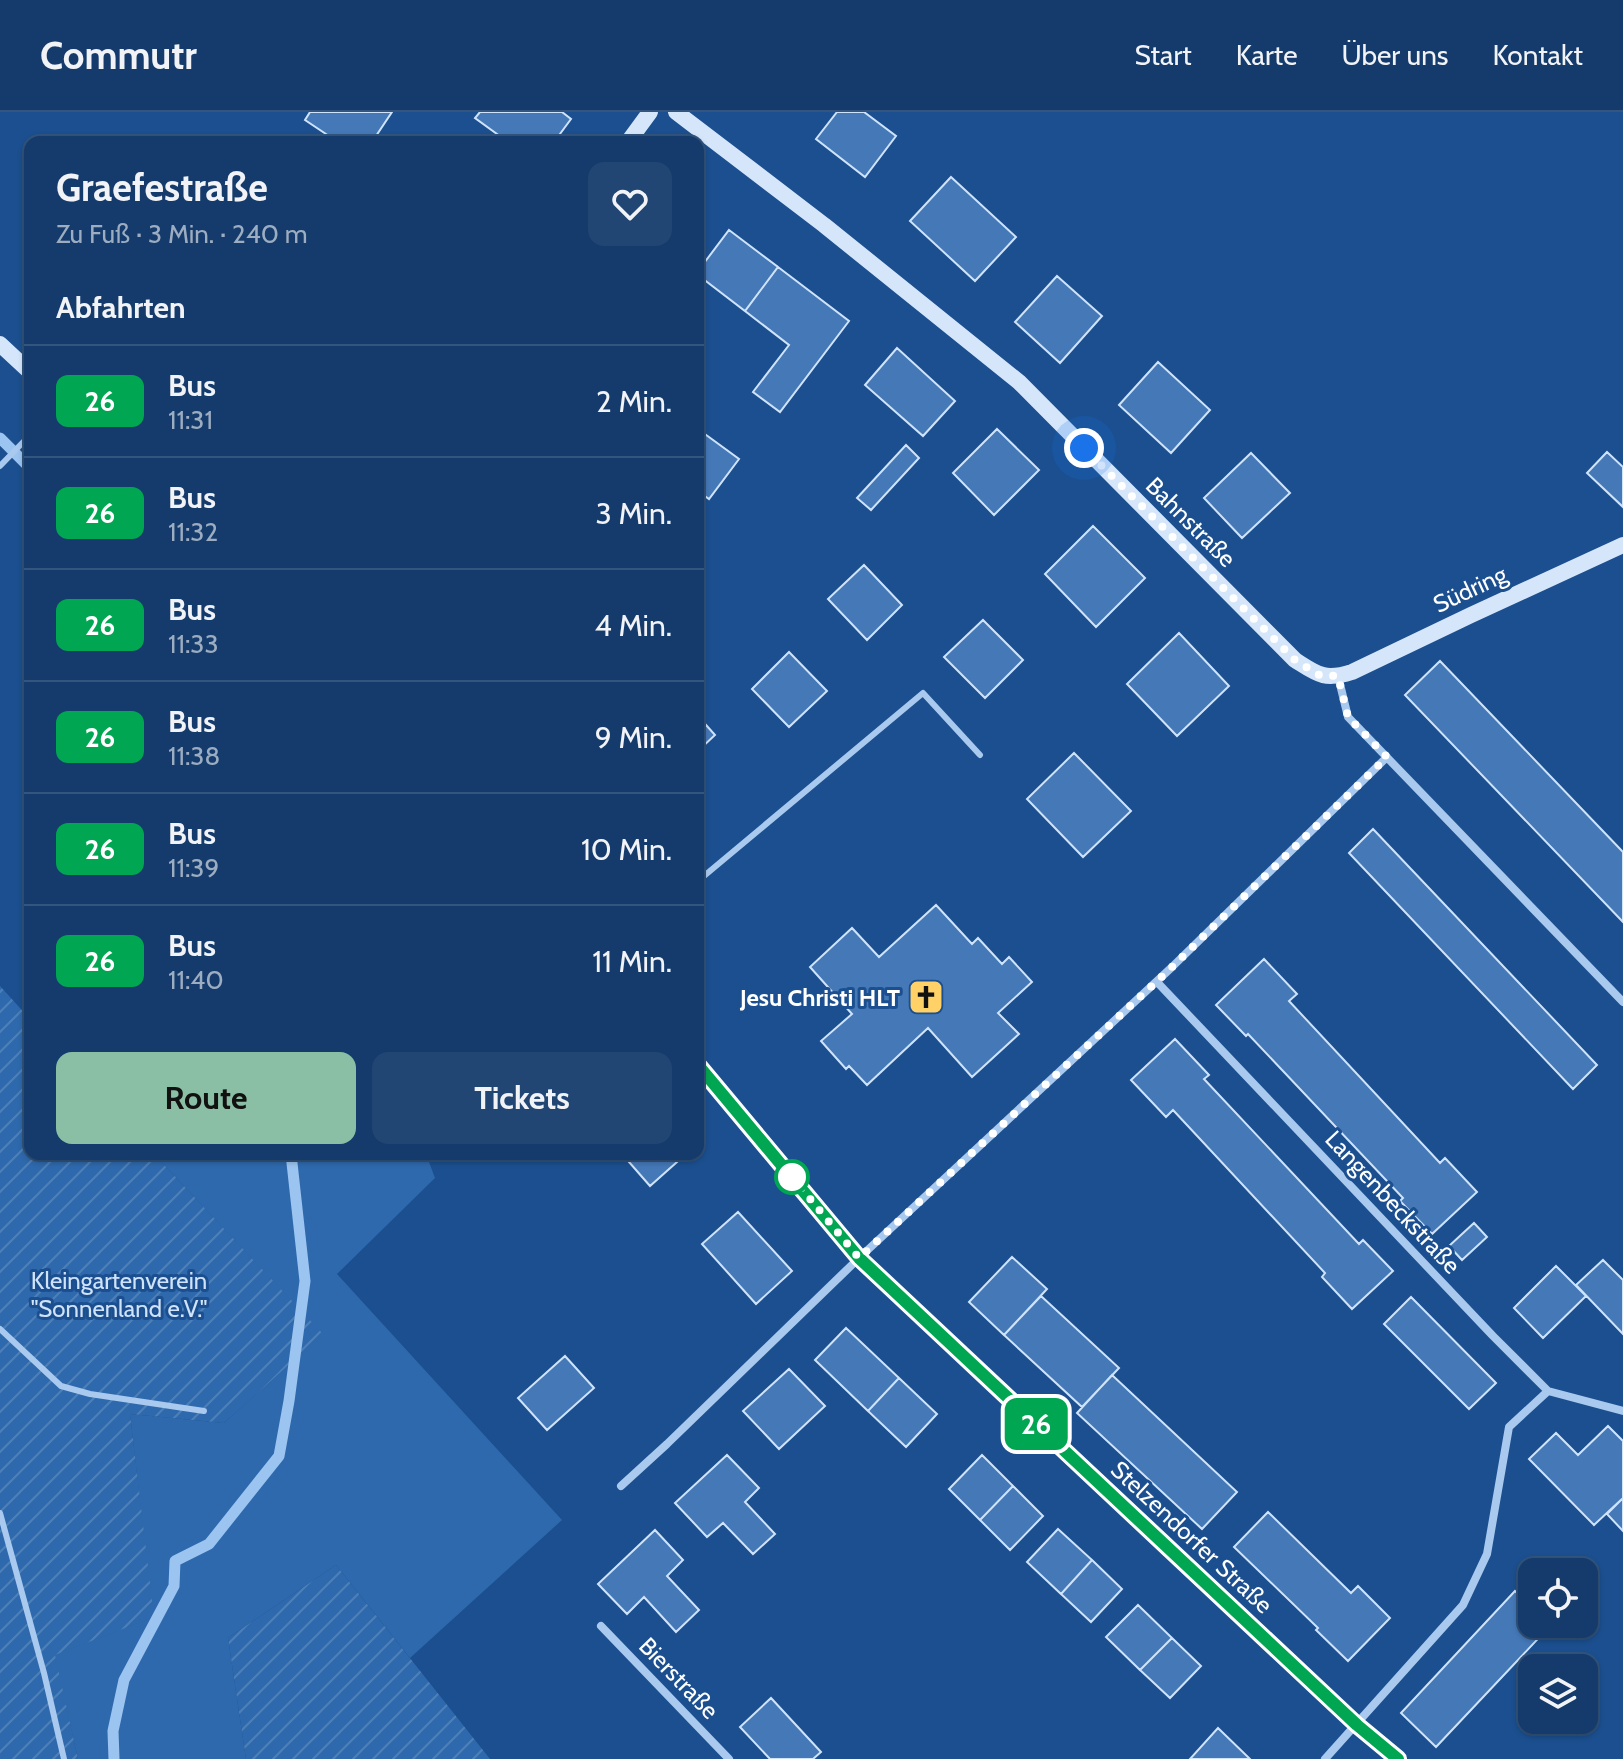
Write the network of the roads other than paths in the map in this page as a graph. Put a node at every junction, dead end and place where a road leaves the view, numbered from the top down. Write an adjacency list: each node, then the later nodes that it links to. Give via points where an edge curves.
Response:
1 (650, 112): 3 (street)
2 (676, 112): 9 (street, Bahnstraße, via 1019,382 1295,660 1319,675)
3 (632, 136)
4 (0, 344): 5 (street)
5 (24, 366)
6 (24, 441): 7 (lane)
7 (0, 466)
8 (1623, 545): 9 (street, Südring)
9 (1338, 676): 11 (street, via 1348,717)
10 (980, 755): 12 (lane, via 923,693)
11 (1387, 757): 13 (street); 14 (street)
12 (704, 876)
13 (1157, 982): 16 (street); 18 (street, Langenbeckstraße)
14 (1623, 1002)
15 (704, 1072): 16 (street, Stelzendorfer Straße)
16 (859, 1258): 21 (street); 24 (street, Stelzendorfer Straße)
17 (0, 1329): 19 (lane, via 61,1386)
18 (1548, 1391): 20 (street); 24 (street, via 1509,1427 1487,1554 1463,1605)
19 (204, 1411)
20 (1623, 1411)
21 (621, 1486)
22 (0, 1513): 25 (lane)
23 (601, 1626): 26 (street, Bierstraße)
24 (1357, 1725): 27 (street); 28 (street, Stelzendorfer Straße)
25 (64, 1759)
26 (729, 1759)
27 (1325, 1759)
28 (1398, 1759)

